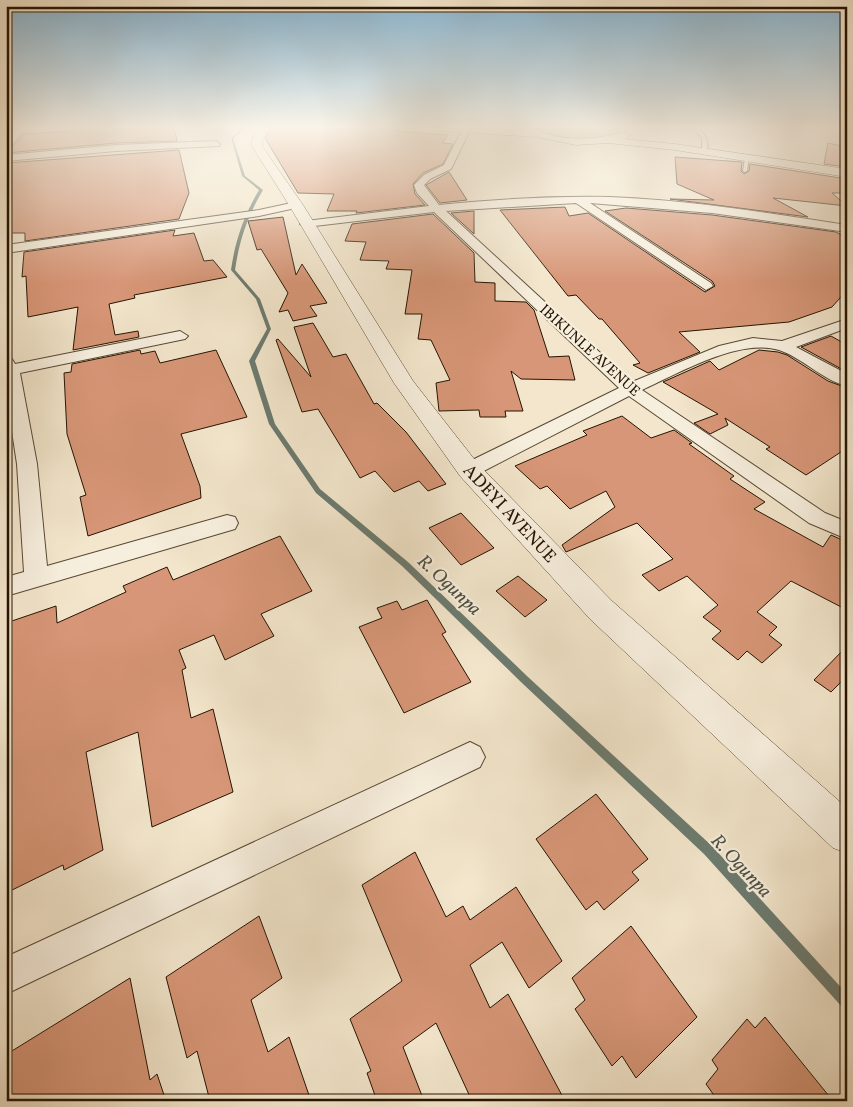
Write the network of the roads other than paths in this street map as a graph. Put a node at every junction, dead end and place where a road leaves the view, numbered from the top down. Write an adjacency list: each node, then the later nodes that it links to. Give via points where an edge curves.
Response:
1 (279, 180): 5 (street, ADEYI AVENUE)
2 (423, 180): 4 (street, IBIKUNLE AVENUE, via 421,191)
3 (578, 200): 4 (street); 6 (street, via 695,207); 8 (street)
4 (437, 209): 5 (street); 14 (street, IBIKUNLE AVENUE)
5 (301, 214): 7 (street, via 259,213); 15 (street, ADEYI AVENUE, via 404,383)
6 (847, 229)
7 (6, 250)
8 (706, 286)
9 (847, 322): 11 (street)
10 (180, 336): 12 (street)
11 (783, 346): 13 (street); 14 (street, via 753,343 725,349)
12 (8, 366): 18 (street, via 27,464)
13 (847, 381)
14 (631, 390): 15 (street); 17 (street, IBIKUNLE AVENUE, via 816,518)
15 (469, 470): 21 (street, ADEYI AVENUE, via 602,610)
16 (228, 523): 18 (street)
17 (847, 530)
18 (36, 578): 19 (street)
19 (6, 587)
20 (470, 758): 22 (street)
21 (847, 834)
22 (6, 976)

